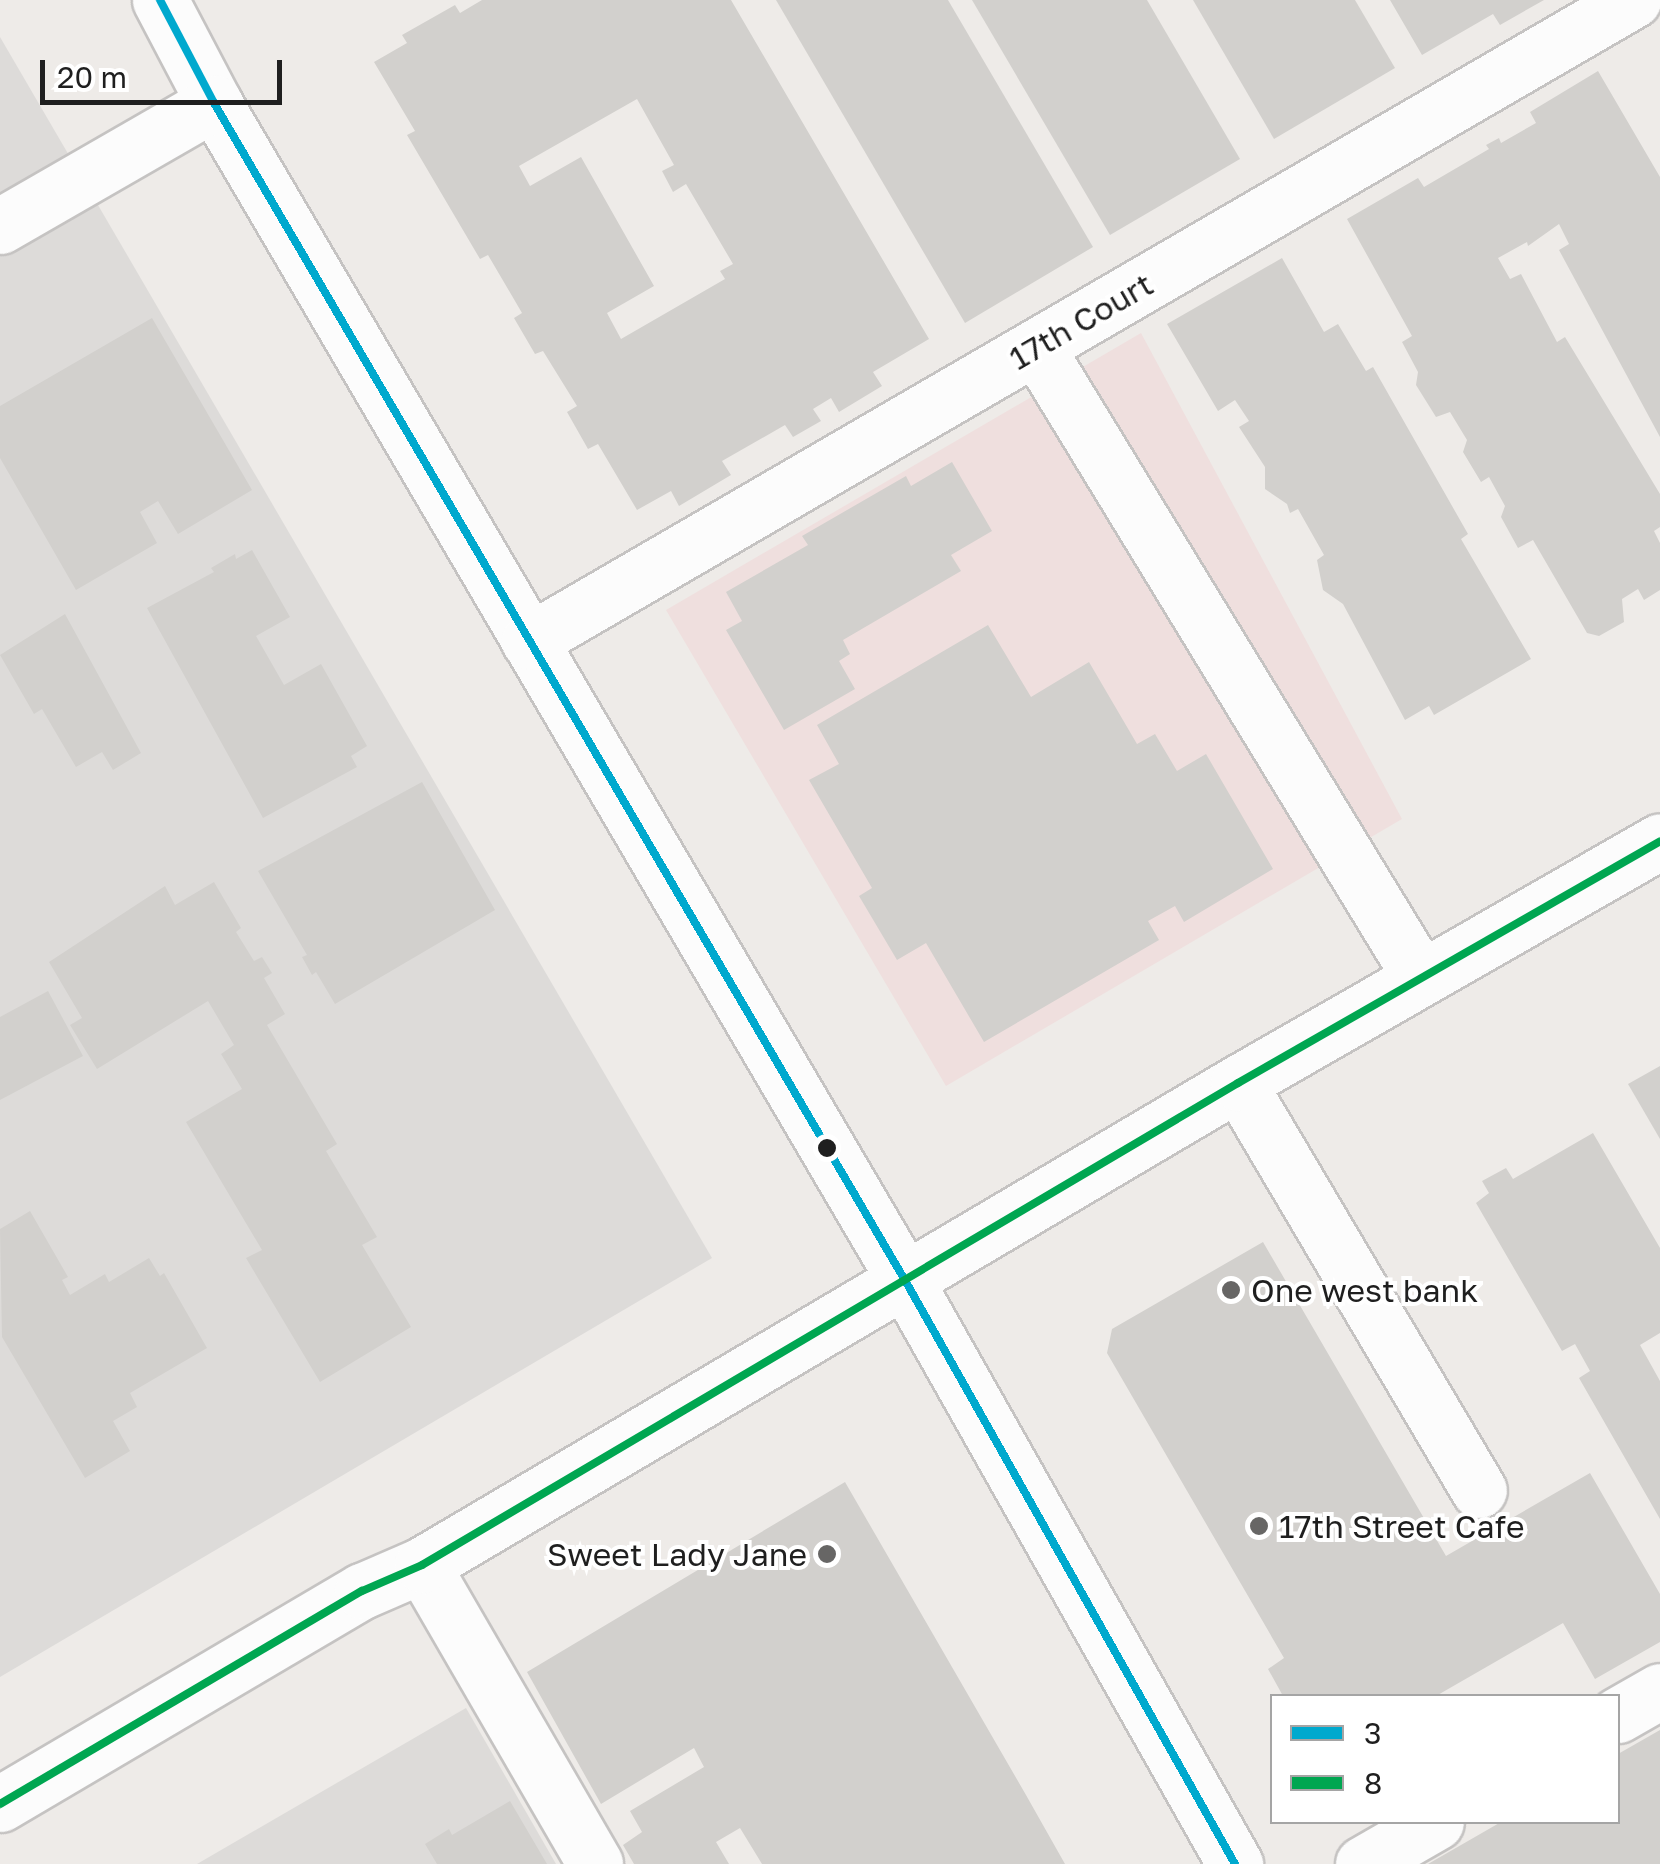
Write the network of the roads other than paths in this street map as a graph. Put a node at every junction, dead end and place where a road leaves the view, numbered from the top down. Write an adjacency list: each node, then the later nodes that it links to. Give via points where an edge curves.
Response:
1 (160, 0): 3 (street)
2 (1633, 0): 5 (street, 17th Court)
3 (214, 102): 4 (street); 6 (street)
4 (0, 226)
5 (1036, 347): 6 (street, 17th Court); 8 (street)
6 (529, 641): 10 (street)
7 (1660, 840): 8 (street)
8 (1421, 978): 9 (street)
9 (1238, 1083): 10 (street); 11 (street)
10 (906, 1282): 12 (street); 18 (street)
11 (1479, 1490)
12 (422, 1565): 15 (street, via 362,1590); 17 (street)
13 (1660, 1691): 14 (street)
14 (1620, 1715)
15 (0, 1804)
16 (1433, 1824): 19 (street)
17 (595, 1864)
18 (1235, 1864)
19 (1364, 1864)

